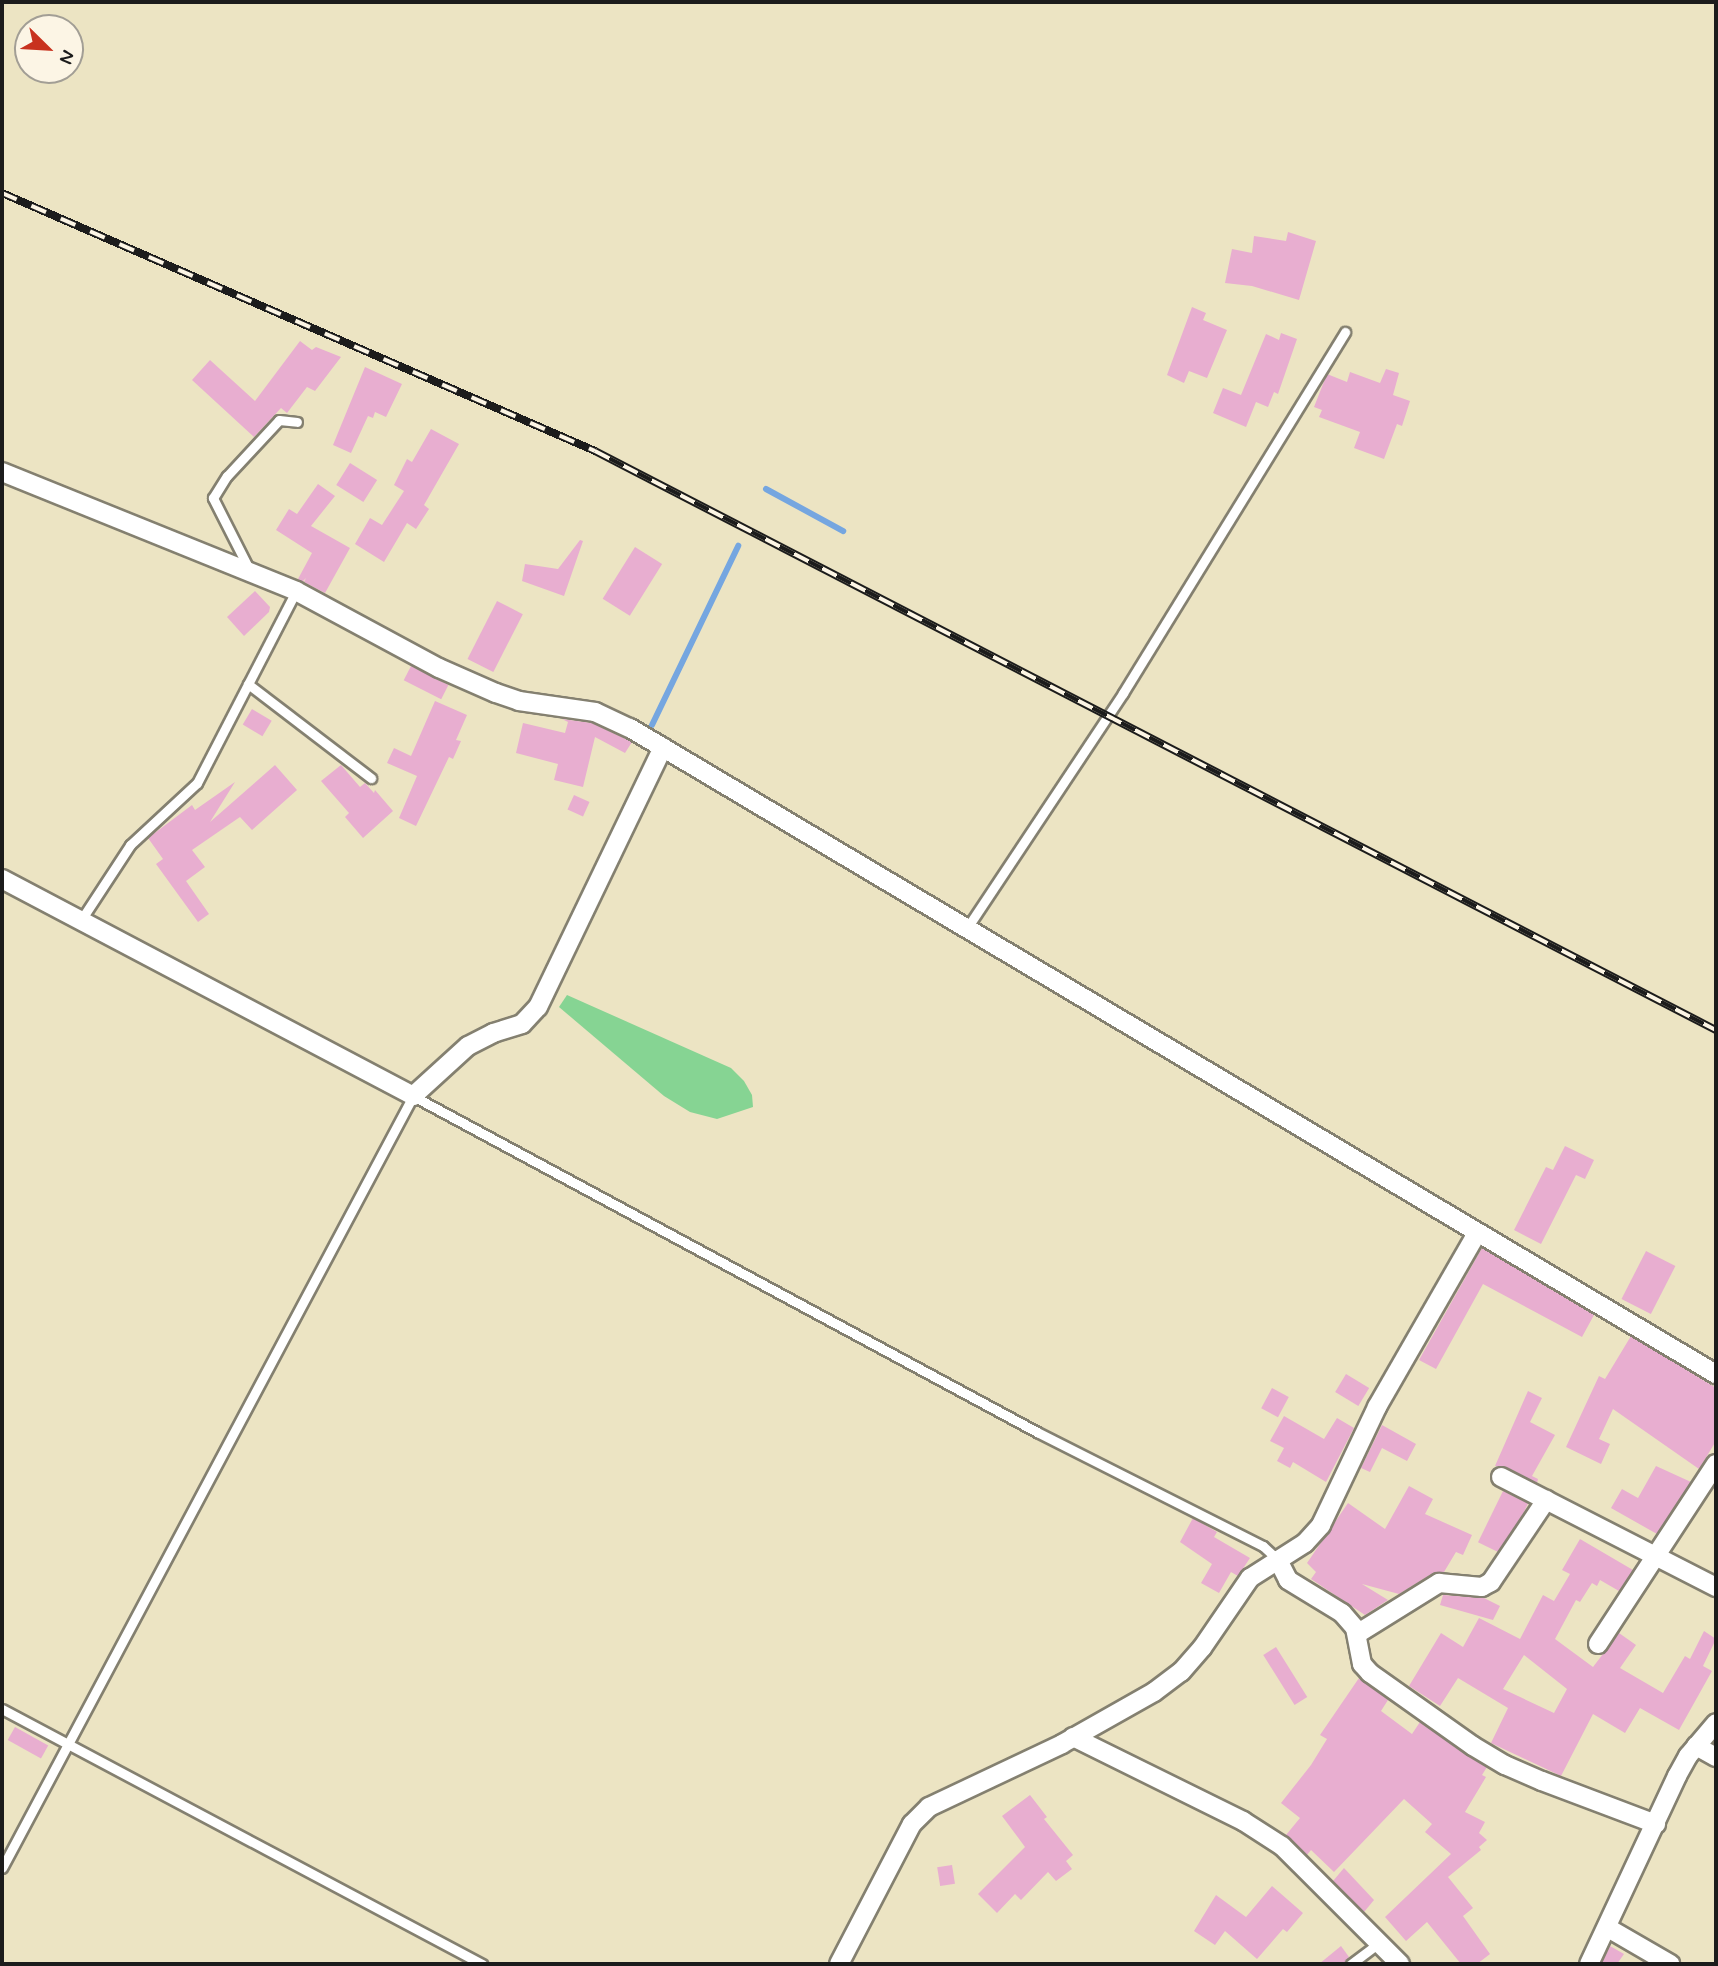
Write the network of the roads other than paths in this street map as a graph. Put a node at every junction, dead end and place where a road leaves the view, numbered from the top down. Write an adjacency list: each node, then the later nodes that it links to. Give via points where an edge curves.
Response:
1 (1345, 332): 11 (lane, via 1123,693)
2 (297, 422): 4 (lane, via 279,420 213,498)
3 (2, 471): 4 (street)
4 (250, 571): 5 (street)
5 (296, 591): 6 (lane); 7 (street, via 439,668 496,693 519,701 595,712)
6 (248, 684): 8 (lane); 10 (lane, via 197,783 130,845)
7 (663, 747): 11 (street); 12 (street, via 538,1007 522,1024 468,1046)
8 (371, 778)
9 (2, 878): 10 (street)
10 (81, 920): 12 (street)
11 (967, 928): 13 (street)
12 (413, 1097): 19 (lane, via 1037,1432 1263,1546); 26 (lane)
13 (1477, 1233): 14 (street); 19 (street, via 1377,1407 1321,1525 1305,1543)
14 (1716, 1374)
15 (1716, 1464): 18 (street)
16 (1501, 1477): 17 (street)
17 (1546, 1500): 18 (street); 21 (street, via 1491,1582 1482,1587 1439,1583)
18 (1656, 1556): 20 (street); 22 (street)
19 (1278, 1560): 21 (street, via 1288,1580 1342,1613); 25 (street, via 1250,1578 1181,1672)
20 (1716, 1587)
21 (1357, 1634): 29 (street, via 1362,1664 1370,1673 1473,1746 1542,1781)
22 (1598, 1644)
23 (2, 1709): 26 (lane)
24 (1716, 1723): 27 (street)
25 (1073, 1737): 32 (street, via 1243,1821 1282,1846); 34 (street, via 929,1807 912,1824)
26 (67, 1743): 30 (lane); 33 (lane)
27 (1696, 1746): 28 (street); 29 (street)
28 (1716, 1757)
29 (1656, 1824): 31 (street)
30 (2, 1868)
31 (1608, 1928): 37 (street); 38 (street)
32 (1379, 1943): 35 (lane); 36 (street)
33 (482, 1964)
34 (839, 1964)
35 (1351, 1964)
36 (1400, 1964)
37 (1589, 1964)
38 (1670, 1964)

